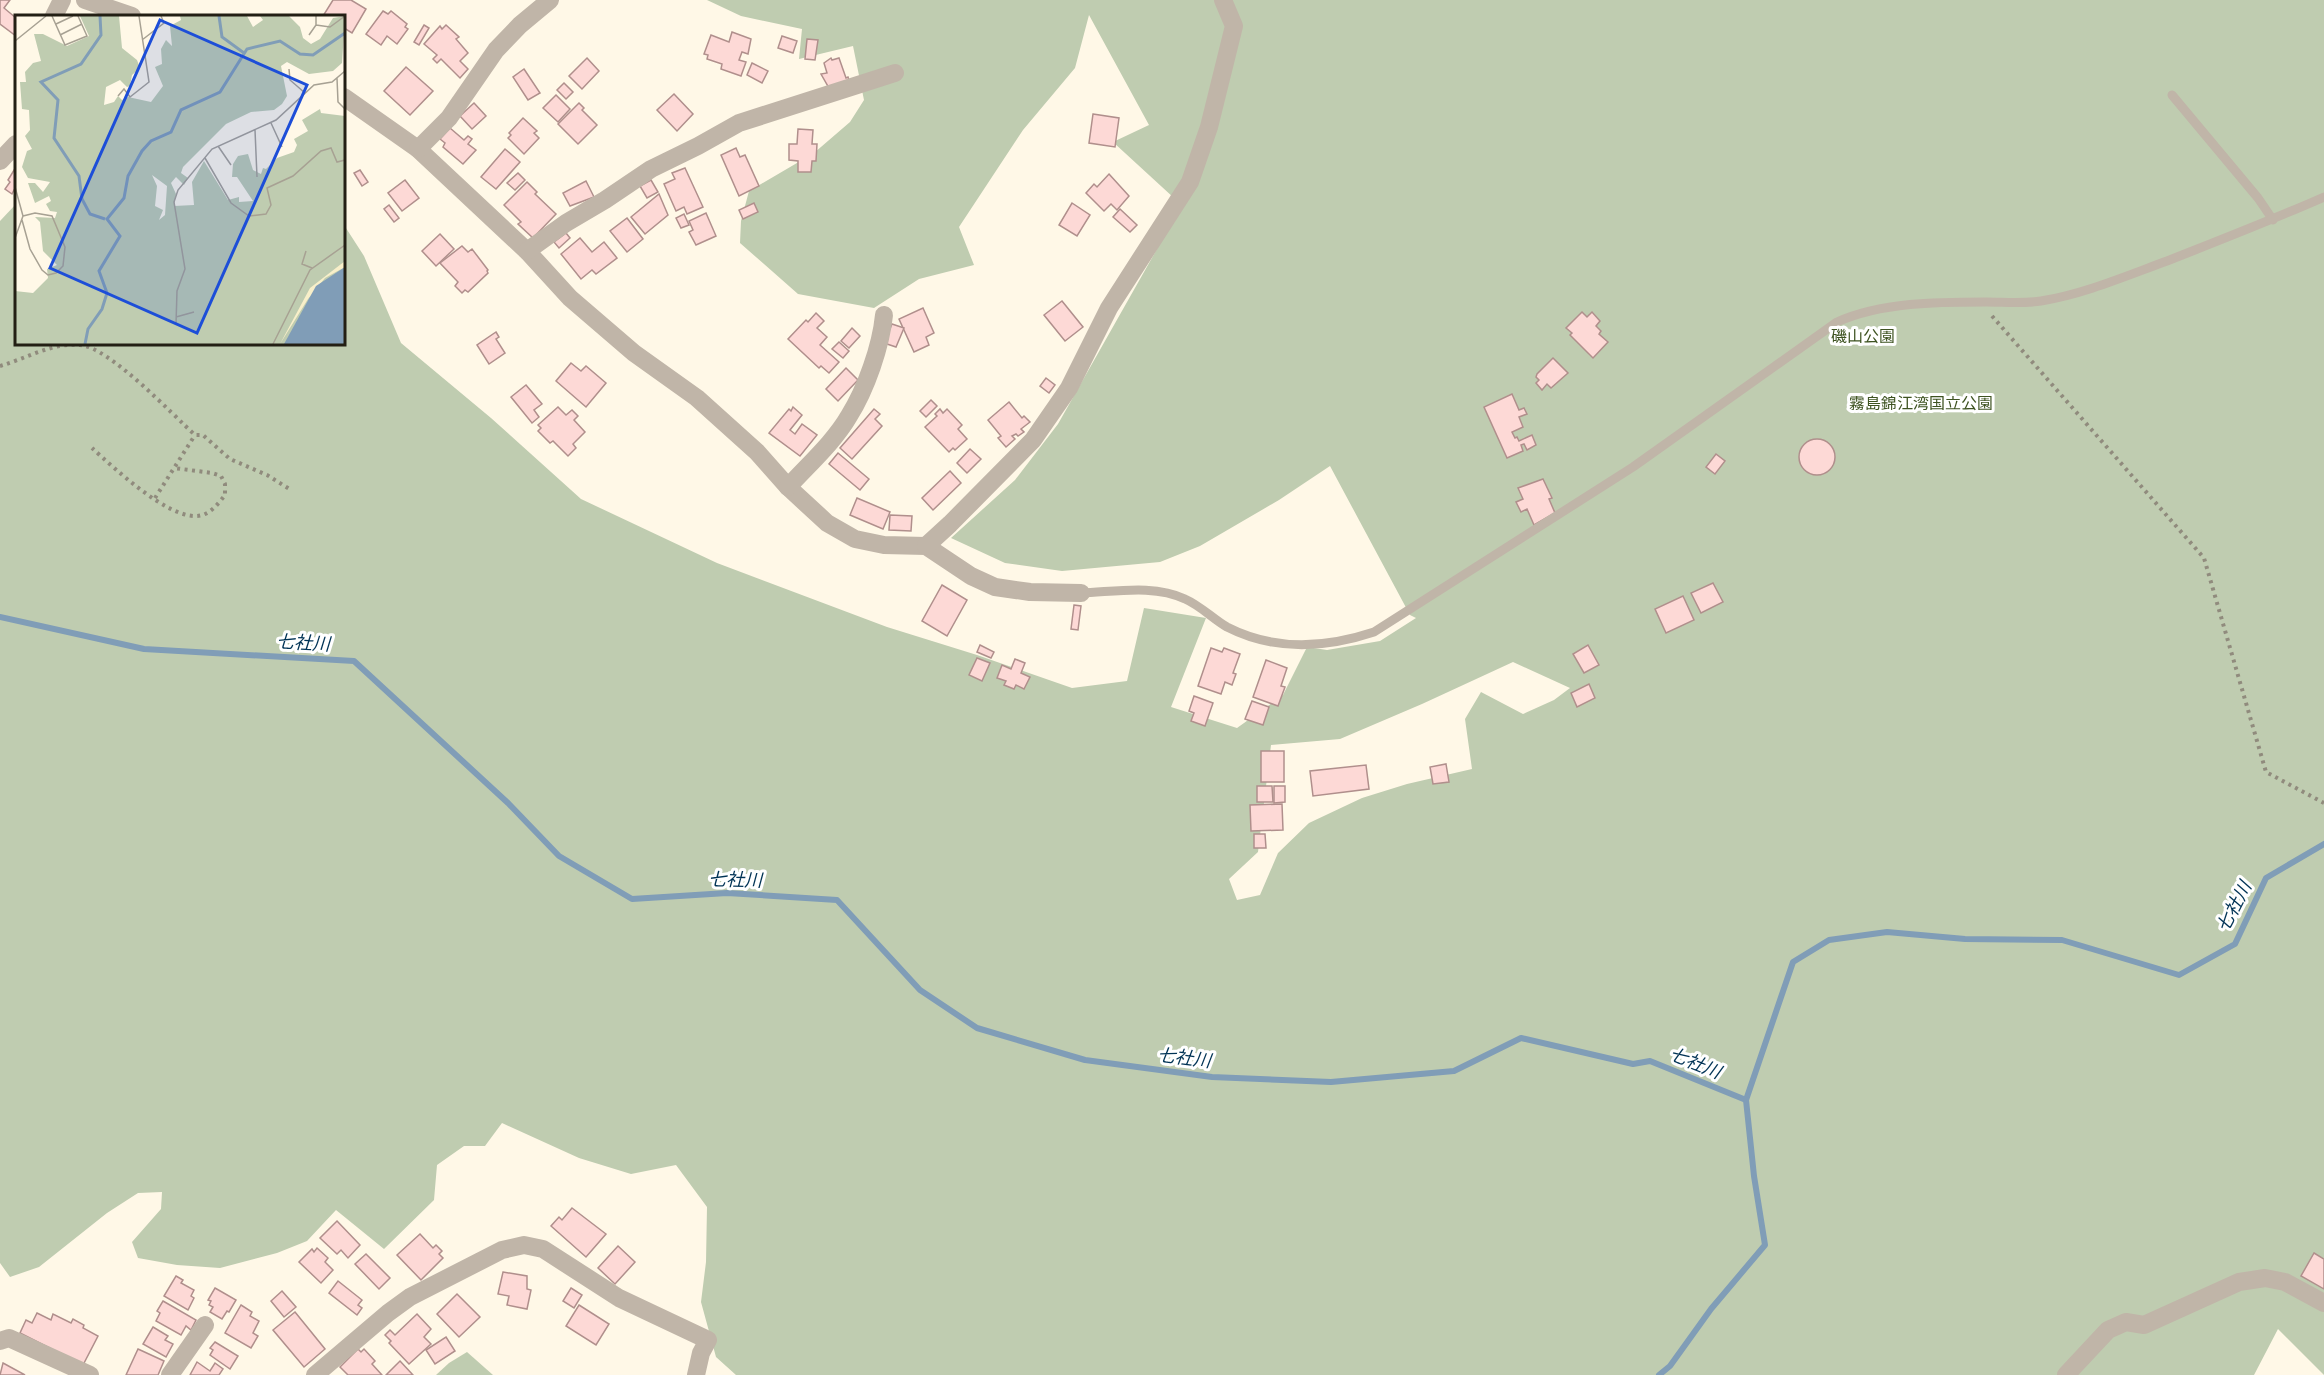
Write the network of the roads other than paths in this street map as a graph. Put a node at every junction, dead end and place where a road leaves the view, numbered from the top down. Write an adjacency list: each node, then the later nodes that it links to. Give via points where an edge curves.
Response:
1 (62, 0): 5 (street)
2 (85, 0): 6 (street)
3 (550, 0): 11 (street, via 496,50 449,118)
4 (1223, 0): 18 (street, via 1234,27 1209,127 1190,182 1109,308 1069,388 1033,440)
5 (54, 15)
6 (129, 15)
7 (895, 73): 15 (street, via 739,123 651,169)
8 (2172, 95): 14 (lane)
9 (345, 98): 11 (street)
10 (15, 145): 12 (street)
11 (418, 149): 15 (street)
12 (0, 161)
13 (2324, 197): 14 (lane)
14 (2273, 220): 19 (lane, via 2065,296 2039,302 1879,308 1838,322 1633,467 1383,626 1347,641 1319,645 1271,643 1228,627 1186,599 1156,590)
15 (527, 251): 17 (street, via 570,298 634,353 697,398 757,452)
16 (884, 315): 17 (street, via 882,336 849,418)
17 (788, 487): 18 (street, via 827,523 855,539 884,545)
18 (926, 546): 19 (street, via 995,587)
19 (1081, 593)
20 (2324, 1303): 27 (street, via 2285,1282 2265,1278 2239,1282 2144,1325 2126,1322 2108,1330)
21 (205, 1325): 24 (street)
22 (0, 1341): 23 (street, via 9,1338)
23 (90, 1375)
24 (170, 1375)
25 (315, 1375): 26 (street, via 410,1297 502,1250 524,1245 543,1249 619,1298 708,1340)
26 (696, 1375)
27 (2066, 1375)

